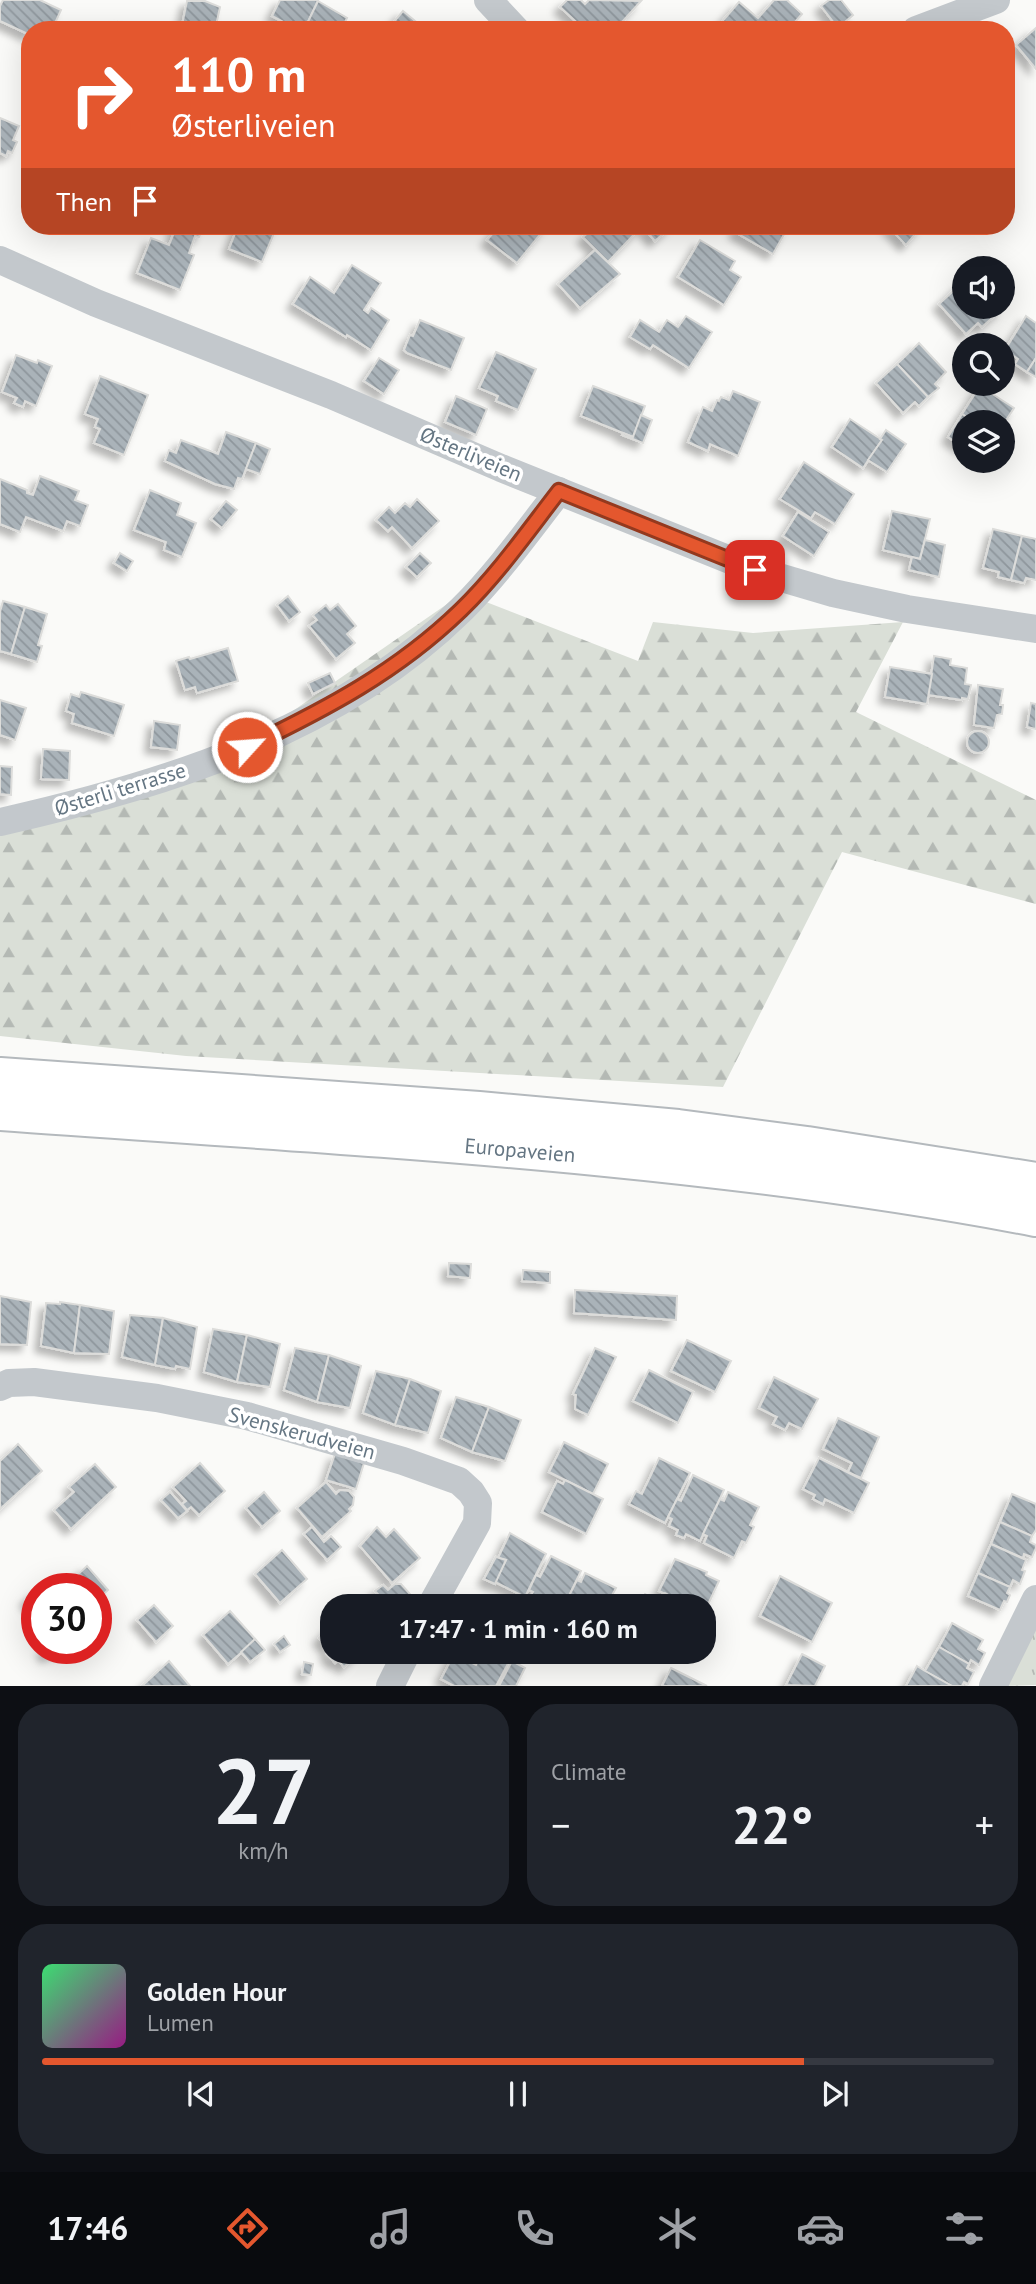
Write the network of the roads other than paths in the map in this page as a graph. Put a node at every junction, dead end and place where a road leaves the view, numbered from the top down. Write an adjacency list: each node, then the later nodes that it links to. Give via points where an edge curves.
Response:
1 (488, 0): 3 (street)
2 (996, 0): 4 (street)
3 (508, 21)
4 (940, 21)
5 (0, 260): 6 (street, Østerliveien)
6 (559, 491): 7 (street, Østerliveien, via 755,570 833,593); 8 (street, Østerli terrasse, via 506,561 461,610 411,654 351,695 247,747 176,775)
7 (1036, 629)
8 (0, 822)
9 (0, 1077): 11 (highway, Europaveien, via 678,1129)
10 (0, 1111): 12 (highway, Europaveien, via 477,1145 673,1164)
11 (1036, 1182)
12 (1036, 1217)
13 (0, 1387): 14 (street, Svenskerudveien, via 34,1382 234,1413 459,1481 478,1503 477,1523)
14 (438, 1594)
15 (1036, 1599): 18 (street)
16 (401, 1664): 17 (street)
17 (390, 1685)
18 (993, 1685)

